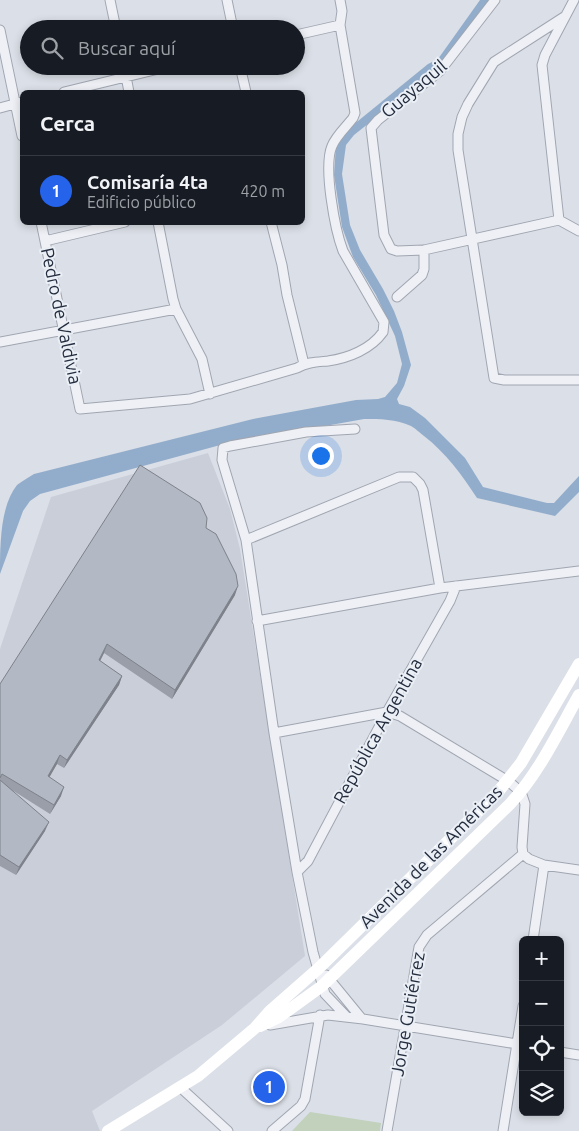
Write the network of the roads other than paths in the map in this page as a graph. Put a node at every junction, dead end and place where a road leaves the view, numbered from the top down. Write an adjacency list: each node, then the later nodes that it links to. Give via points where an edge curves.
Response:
1 (110, 0): 7 (street)
2 (227, 0): 8 (street)
3 (340, 0): 9 (street, Guayaquil)
4 (495, 0): 29 (street, Guayaquil, via 440,71 371,128 384,235 390,249)
5 (574, 0): 6 (street)
6 (564, 17): 21 (street, via 542,65); 27 (street, via 494,62 462,118 458,150)
7 (114, 20)
8 (231, 20)
9 (340, 25): 11 (street); 34 (street, Guayaquil, via 355,113 332,146 328,166 330,187 338,239 384,322 383,332 372,344 354,354)
10 (0, 30): 19 (street)
11 (305, 33)
12 (126, 75): 15 (street)
13 (137, 75): 15 (street)
14 (242, 75): 18 (street)
15 (126, 78): 16 (street); 17 (street)
16 (73, 90)
17 (129, 90)
18 (246, 90)
19 (19, 103): 20 (street)
20 (0, 108)
21 (559, 220): 26 (street); 27 (street)
22 (42, 225): 28 (street, Pedro de Valdivia)
23 (112, 225): 28 (street)
24 (159, 225): 31 (street)
25 (272, 225): 34 (street)
26 (579, 231)
27 (471, 239): 29 (street); 35 (street, via 494,378)
28 (45, 241): 32 (street, Pedro de Valdivia)
29 (424, 250): 30 (street, via 422,275)
30 (397, 297)
31 (176, 309): 32 (street); 36 (street, via 202,359)
32 (63, 331): 33 (street); 36 (street, Pedro de Valdivia, via 80,409 190,399)
33 (0, 342)
34 (304, 364): 36 (street)
35 (579, 380)
36 (210, 394)
37 (355, 429): 38 (street, via 306,432 224,448 222,460)
38 (246, 540): 41 (street, via 399,478 413,477 423,490); 42 (street)
39 (579, 570): 40 (street)
40 (456, 586): 41 (street); 45 (street, República Argentina)
41 (440, 588): 42 (street)
42 (257, 621): 46 (street)
43 (579, 664): 47 (main road, Avenida de las Américas)
44 (579, 695): 48 (main road, Avenida de las Américas)
45 (387, 712): 46 (street); 47 (street, via 400,716); 52 (street, República Argentina, via 308,861)
46 (274, 733): 52 (street)
47 (508, 781): 48 (street); 54 (main road, Avenida de las Américas)
48 (521, 792): 49 (street, via 525,804); 55 (main road, Avenida de las Américas)
49 (523, 854): 50 (street); 59 (street, Jorge Gutiérrez, via 422,940)
50 (544, 865): 51 (street); 53 (street)
51 (579, 870)
52 (297, 872): 54 (street)
53 (534, 936)
54 (319, 968): 55 (street); 60 (main road, Avenida de las Américas)
55 (325, 982): 57 (street, via 331,1001); 58 (street); 60 (main road, Avenida de las Américas, via 280,1017)
56 (320, 1015): 57 (street); 60 (street); 68 (street, via 305,1099)
57 (346, 1016): 58 (street)
58 (363, 1019): 59 (street)
59 (404, 1027): 61 (street); 69 (street, Jorge Gutiérrez)
60 (255, 1028): 65 (main road, Avenida de las Américas)
61 (519, 1045)
62 (519, 1050): 70 (street)
63 (564, 1053): 64 (street)
64 (579, 1055)
65 (181, 1088): 66 (main road, Avenida de las Américas); 67 (street)
66 (110, 1131)
67 (228, 1131)
68 (272, 1131)
69 (387, 1131)
70 (503, 1131)

